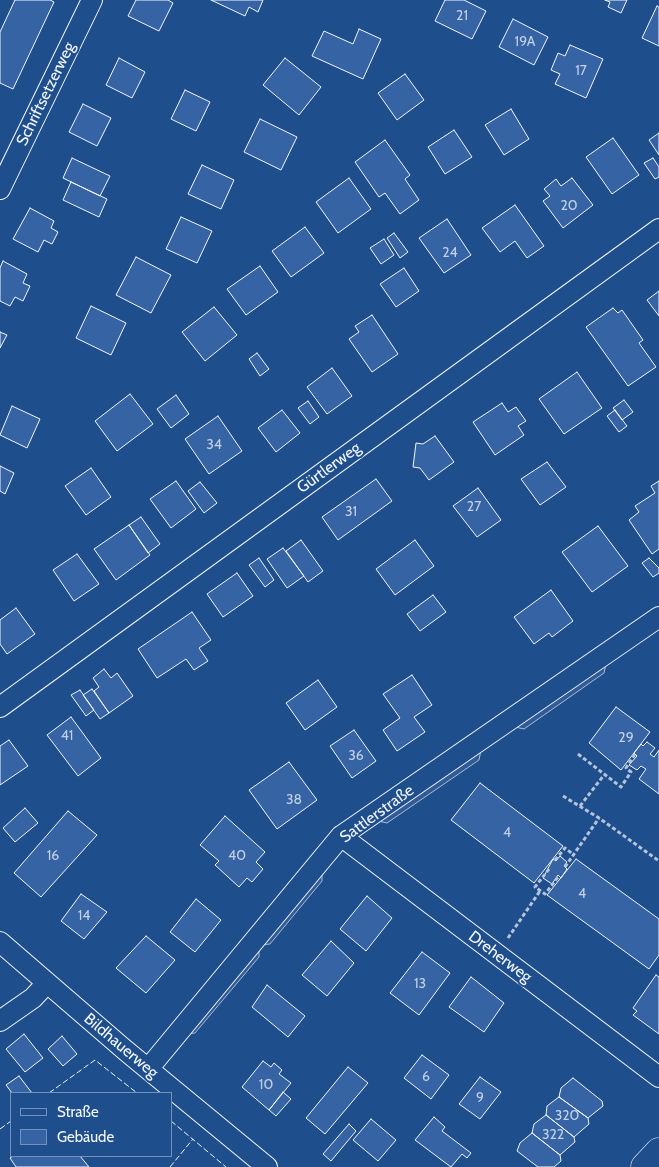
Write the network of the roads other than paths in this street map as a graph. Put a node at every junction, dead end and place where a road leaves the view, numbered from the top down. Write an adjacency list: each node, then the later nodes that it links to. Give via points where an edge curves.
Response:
1 (92, 0): 2 (street, Schriftsetzerweg)
2 (0, 189)
3 (659, 229): 5 (street, Gürtlerweg)
4 (659, 617): 6 (street, Sattlerstraße)
5 (0, 707)
6 (341, 836): 10 (street, Sattlerstraße); 11 (street, Dreherweg)
7 (0, 942): 8 (street, Bildhauerweg)
8 (47, 983): 9 (street, via 33,998); 10 (street, Bildhauerweg)
9 (0, 1021)
10 (148, 1068): 13 (street, Bildhauerweg)
11 (659, 1077)
12 (659, 1152): 14 (main road)
13 (267, 1167)
14 (645, 1167)

